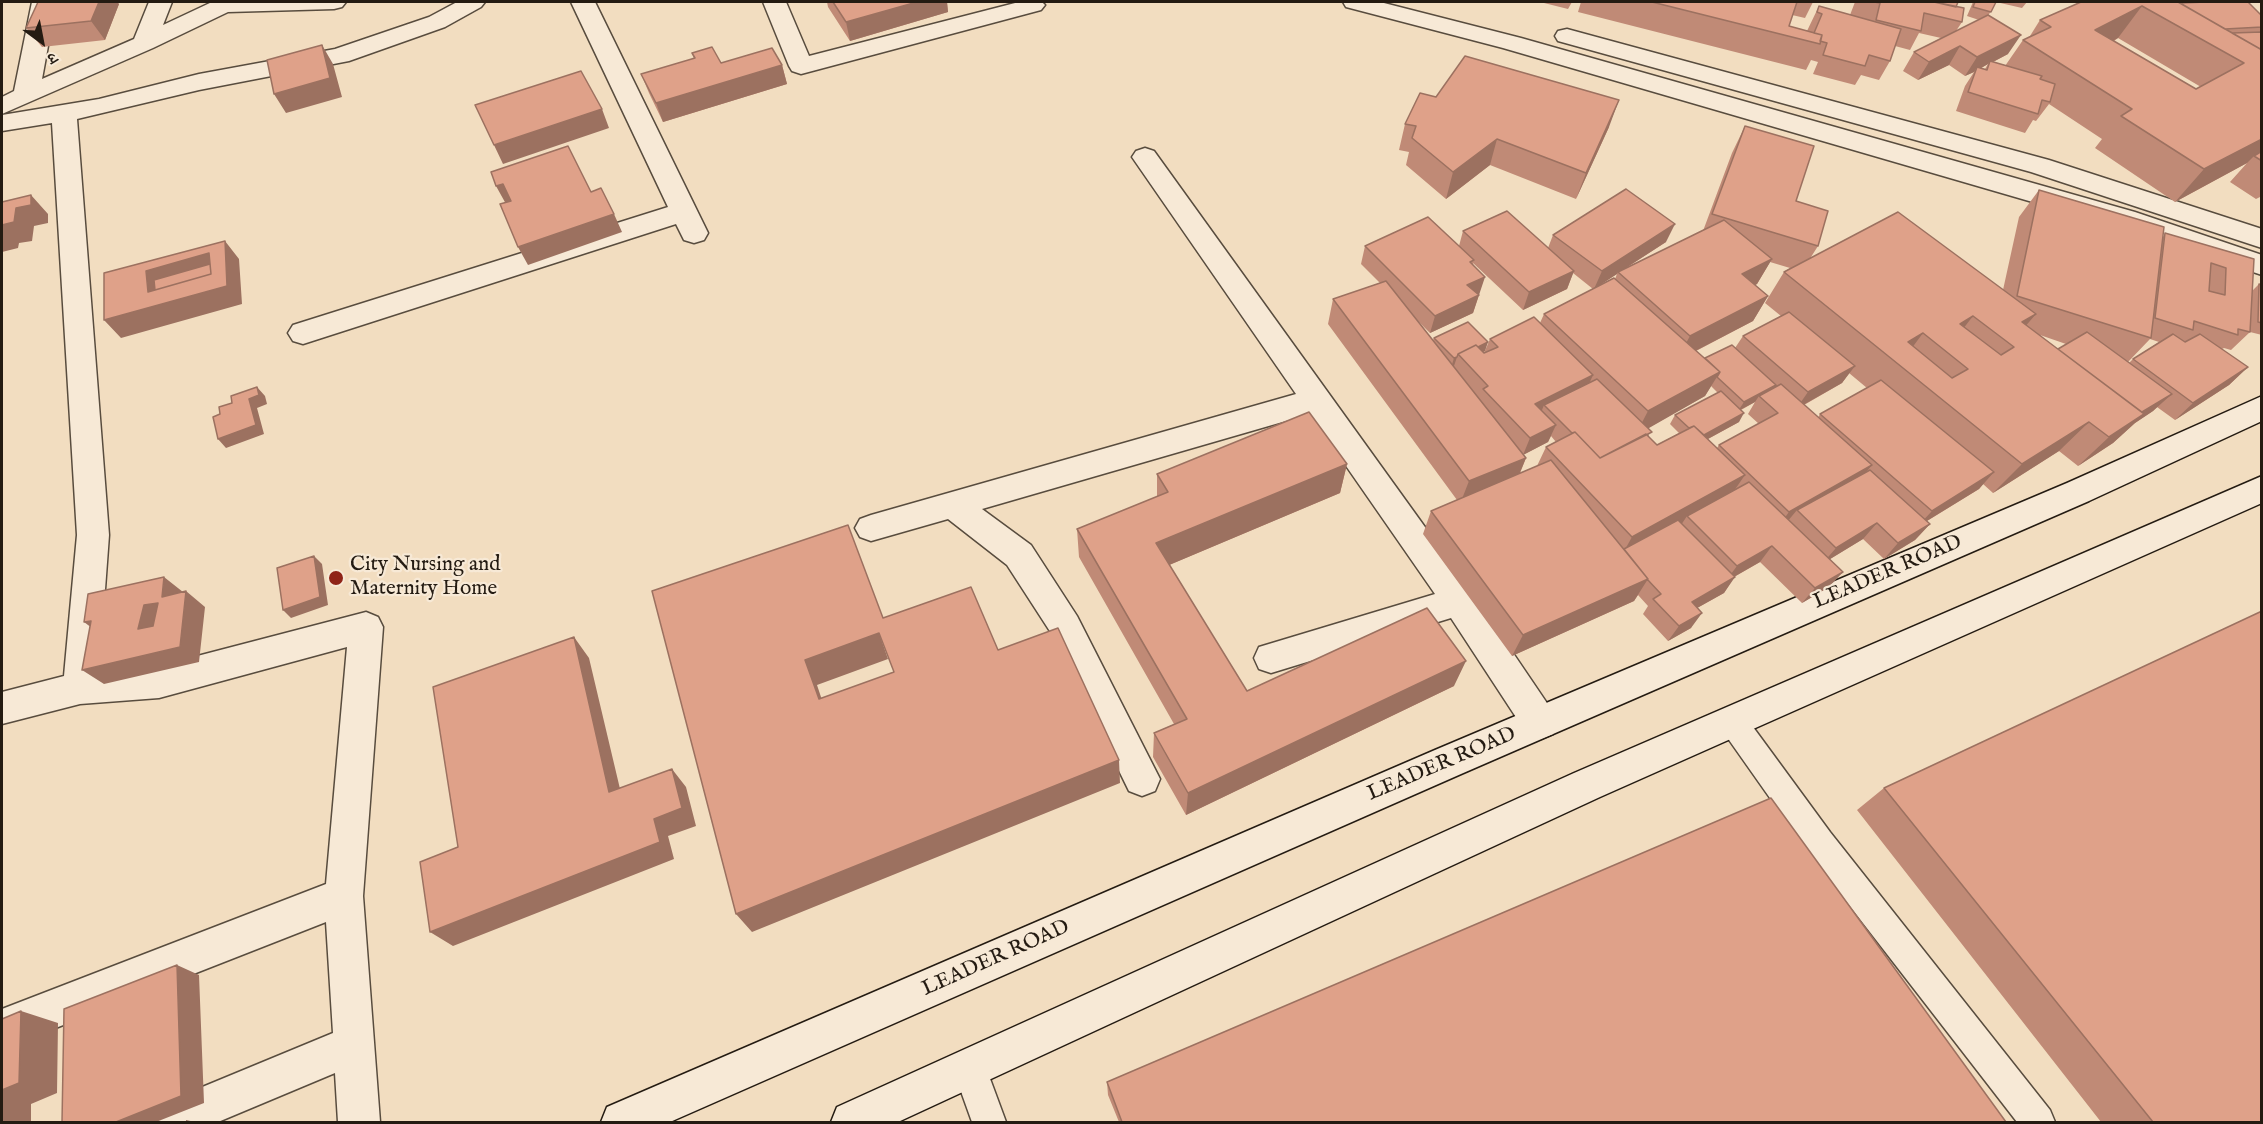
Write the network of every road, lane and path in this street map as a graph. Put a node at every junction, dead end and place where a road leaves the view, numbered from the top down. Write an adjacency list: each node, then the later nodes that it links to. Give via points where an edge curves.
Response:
1 (44, 2): 12 (street)
2 (160, 2): 11 (street)
3 (334, 2): 10 (street)
4 (473, 2): 14 (street, via 437,22 340,57 199,82)
5 (583, 2): 19 (street, via 689,222)
6 (775, 2): 7 (street, via 801,66 1033,4)
7 (1030, 2)
8 (1354, 2): 18 (street, via 2114,216)
9 (1438, 2): 17 (street, via 2040,166)
10 (226, 3): 11 (street)
11 (144, 43): 12 (street)
12 (26, 95): 13 (street)
13 (2, 106)
14 (64, 113): 15 (street); 27 (street, via 93,535)
15 (2, 123)
16 (1145, 157): 20 (street)
17 (2262, 239)
18 (2262, 265)
19 (303, 333)
20 (1317, 400): 23 (street); 25 (street)
21 (2262, 408): 30 (street, LEADER ROAD, via 2078,492)
22 (2258, 495): 29 (street)
23 (952, 504): 24 (street); 31 (street, via 1019,555 1065,626)
24 (871, 528)
25 (1459, 601): 26 (street); 30 (street)
26 (1271, 658)
27 (80, 688): 28 (street); 32 (street, via 159,682 366,627)
28 (2, 708)
29 (1732, 721): 35 (street); 41 (lane, via 1826,851)
30 (1540, 723): 38 (street, LEADER ROAD)
31 (1142, 779)
32 (344, 896): 33 (street); 34 (street)
33 (2, 1029)
34 (353, 1045): 36 (street); 37 (street)
35 (970, 1069): 39 (street); 40 (lane)
36 (169, 1122)
37 (358, 1122)
38 (622, 1122)
39 (852, 1122)
40 (989, 1122)
41 (2038, 1122)

